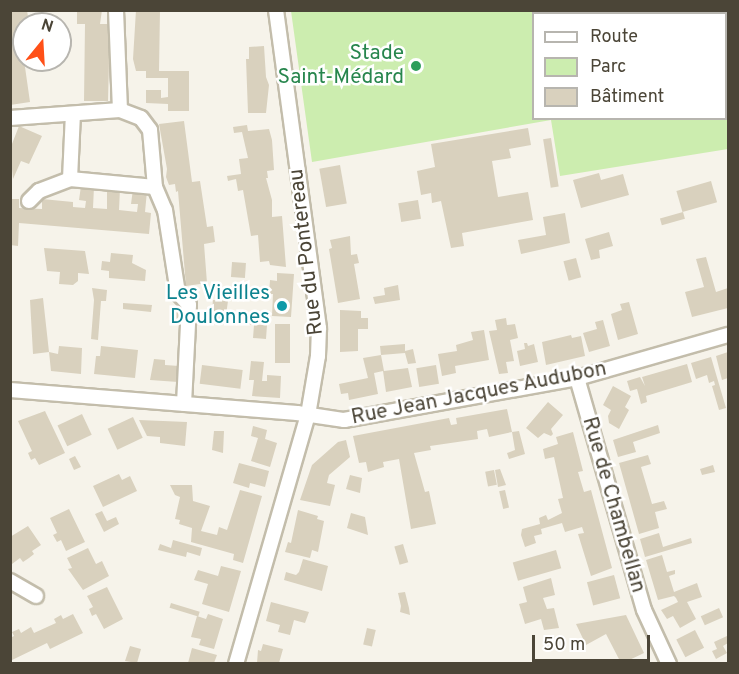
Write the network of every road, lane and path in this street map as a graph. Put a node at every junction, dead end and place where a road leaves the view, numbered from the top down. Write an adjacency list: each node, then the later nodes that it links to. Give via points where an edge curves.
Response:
1 (116, 10): 3 (street)
2 (276, 10): 13 (street, Rue du Pontereau, via 319,328)
3 (120, 110): 4 (street); 7 (street, via 141,118 150,130)
4 (73, 114): 5 (street); 6 (street)
5 (10, 118)
6 (70, 179): 7 (street); 8 (street, via 39,191)
7 (155, 187): 12 (street, via 165,210 178,293 189,304)
8 (29, 201)
9 (729, 335): 10 (street, Rue Jean Jacques Audubon)
10 (577, 378): 13 (street, Rue Jean Jacques Audubon, via 344,420); 17 (street, Rue de Chambellan, via 644,610)
11 (10, 390): 12 (street, Rue Jean Jacques Audubon)
12 (184, 404): 13 (street, Rue Jean Jacques Audubon)
13 (308, 415): 16 (street, Rue du Pontereau)
14 (10, 581): 15 (street)
15 (36, 596)
16 (236, 663)
17 (669, 663)

